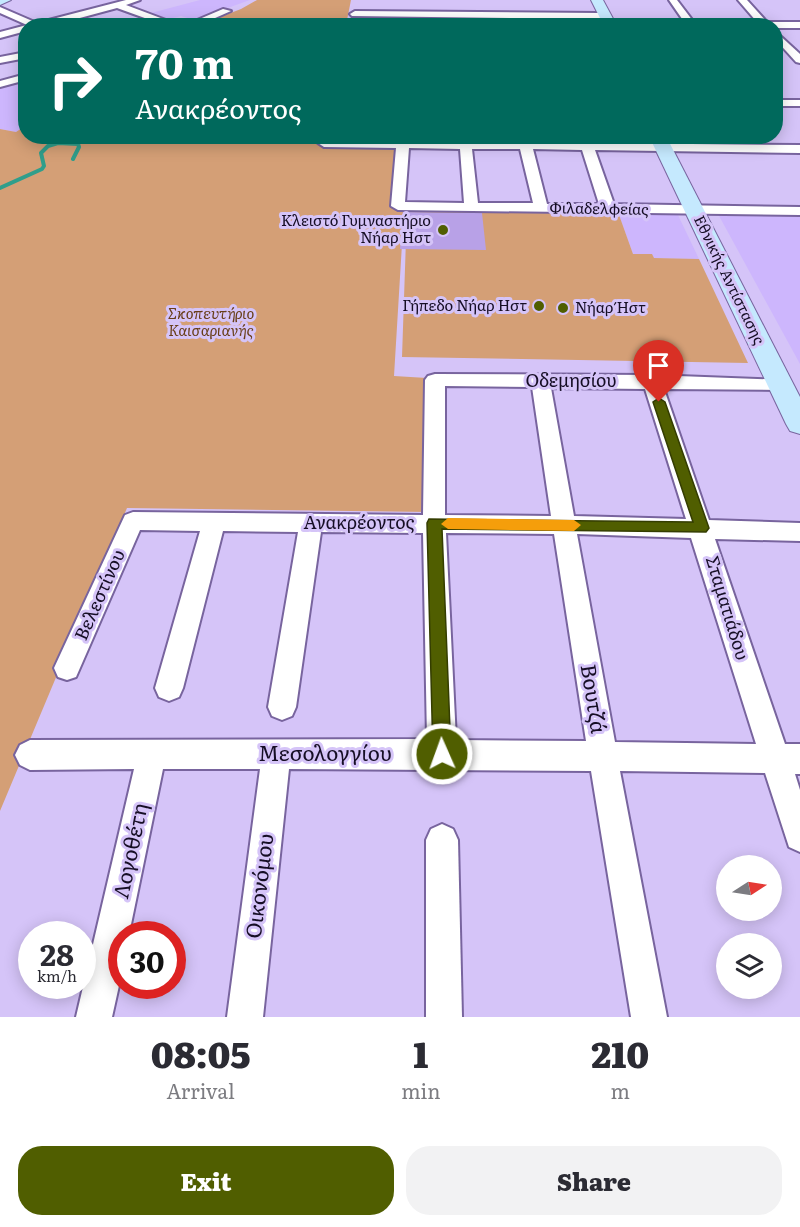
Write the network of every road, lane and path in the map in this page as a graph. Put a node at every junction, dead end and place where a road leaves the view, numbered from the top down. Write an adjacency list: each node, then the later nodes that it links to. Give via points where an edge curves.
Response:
1 (5, 0): 8 (main road)
2 (104, 0): 9 (street)
3 (136, 0): 9 (street)
4 (590, 0): 24 (main road)
5 (597, 0): 25 (main road)
6 (673, 0): 26 (street)
7 (742, 0): 27 (street)
8 (0, 1)
9 (118, 5): 16 (street); 17 (street)
10 (0, 10): 15 (street)
11 (226, 11): 18 (street)
12 (413, 11): 13 (street); 19 (street, via 356,10); 20 (street)
13 (457, 11): 14 (street); 21 (street)
14 (499, 11): 22 (street); 23 (street, via 544,11)
15 (18, 18)
16 (68, 18)
17 (155, 18)
18 (208, 18)
19 (354, 18)
20 (413, 18)
21 (457, 18)
22 (500, 18)
23 (583, 18)
24 (599, 18)
25 (607, 18)
26 (687, 18)
27 (759, 18)
28 (783, 25): 29 (street)
29 (800, 25)
30 (18, 30): 31 (street)
31 (0, 35)
32 (783, 42): 36 (street)
33 (18, 56): 34 (street)
34 (1, 59)
35 (784, 60): 36 (street)
36 (800, 60)
37 (18, 79): 38 (street)
38 (0, 84)
39 (783, 103): 40 (street)
40 (800, 103)
41 (403, 144): 49 (street, Φιλαδελφείας, via 398,206)
42 (466, 144): 49 (street)
43 (525, 144): 50 (street)
44 (587, 144): 51 (street)
45 (667, 144): 52 (main road, Εθνικής Αντίστασης)
46 (702, 144): 47 (street)
47 (793, 149): 48 (street)
48 (800, 167)
49 (471, 207): 50 (street, Φιλαδελφείας)
50 (541, 208): 51 (street, Φιλαδελφείας)
51 (608, 208): 52 (street, Φιλαδελφείας)
52 (700, 210): 53 (street, Φιλαδελφείας); 56 (main road, Εθνικής Αντίστασης)
53 (800, 211)
54 (540, 381): 55 (street, Οδεμησίου); 60 (street, Οδεμησίου, via 435,380); 62 (street, Βουτζά)
55 (652, 381): 56 (street, Οδεμησίου); 63 (street, Σταματιάδου)
56 (790, 385): 57 (main road, Εθνικής Αντίστασης)
57 (800, 423)
58 (134, 521): 59 (street, Ανακρέοντος); 65 (street, Βελεστίνου)
59 (214, 522): 61 (street, Ανακρέοντος); 66 (street)
60 (434, 523): 61 (street, Ανακρέοντος); 62 (street, Ανακρέοντος); 70 (street)
61 (311, 524): 67 (street)
62 (565, 525): 63 (street, Ανακρέοντος); 72 (street, Βουτζά)
63 (702, 528): 64 (street, Ανακρέοντος); 73 (street, Σταματιάδου)
64 (800, 532)
65 (67, 668)
66 (170, 688)
67 (282, 707)
68 (30, 754): 69 (street, Μεσολογγίου)
69 (152, 754): 71 (street, Μεσολογγίου); 76 (street, Λογοθέτη)
70 (442, 754): 71 (street, Μεσολογγίου); 72 (street, Μεσολογγίου)
71 (276, 755): 77 (street, Οικονόμου)
72 (603, 757): 73 (street, Μεσολογγίου); 79 (street, Βουτζά)
73 (787, 759): 74 (street, Σταματιάδου)
74 (800, 836)
75 (442, 840): 78 (street)
76 (94, 1017)
77 (245, 1017)
78 (444, 1017)
79 (650, 1017)

